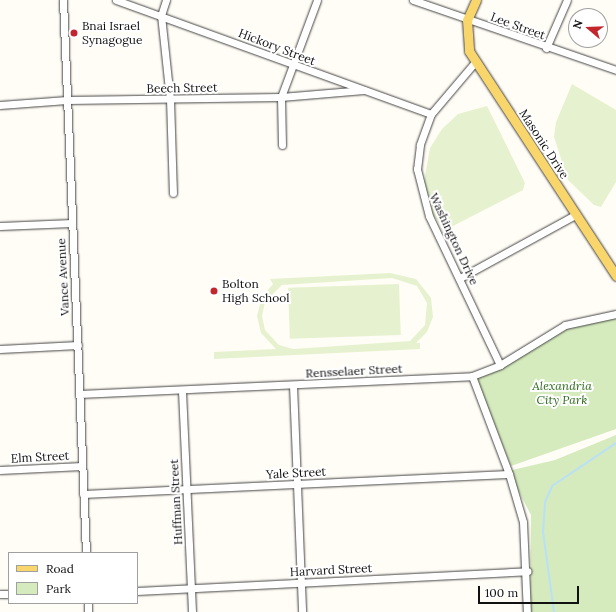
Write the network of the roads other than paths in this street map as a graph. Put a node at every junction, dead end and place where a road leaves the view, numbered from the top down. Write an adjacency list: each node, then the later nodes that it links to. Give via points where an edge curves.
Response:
1 (63, 0): 17 (street, Vance Avenue)
2 (116, 0): 8 (street, Hickory Street)
3 (166, 0): 8 (street)
4 (317, 0): 12 (street)
5 (413, 0): 9 (street, Lee Street)
6 (476, 0): 9 (main road)
7 (567, 0): 10 (street)
8 (161, 15): 12 (street, Hickory Street); 16 (street)
9 (467, 20): 10 (street, Lee Street); 11 (main road, Masonic Drive, via 466,36)
10 (546, 48): 13 (street, Lee Street)
11 (476, 61): 19 (street, Washington Drive); 22 (main road, Masonic Drive)
12 (292, 65): 14 (street, Hickory Street); 15 (street)
13 (616, 70)
14 (364, 90): 15 (street, Beech Street); 19 (street, Hickory Street)
15 (281, 97): 16 (street, Beech Street); 20 (street)
16 (170, 99): 17 (street, Beech Street); 21 (street)
17 (67, 100): 18 (street, Beech Street); 23 (street, Vance Avenue)
18 (0, 105)
19 (431, 114): 26 (street, Washington Drive, via 420,146 420,192)
20 (282, 145)
21 (173, 193)
22 (576, 215): 25 (main road, Masonic Drive); 26 (street)
23 (72, 223): 24 (street); 28 (street, Vance Avenue)
24 (0, 226)
25 (616, 276)
26 (460, 278): 30 (street, Washington Drive)
27 (616, 314): 30 (street, Rensselaer Street, via 565,325)
28 (78, 346): 29 (street); 34 (street, Vance Avenue)
29 (0, 349)
30 (500, 365): 31 (street, Rensselaer Street)
31 (472, 376): 32 (street, Rensselaer Street); 37 (street)
32 (293, 385): 33 (street, Rensselaer Street); 38 (street)
33 (182, 390): 34 (street, Rensselaer Street); 39 (street, Huffman Street)
34 (79, 394): 35 (street, Vance Avenue)
35 (82, 466): 36 (street, Elm Street); 40 (street, Vance Avenue)
36 (0, 470)
37 (509, 474): 38 (street, Yale Street); 42 (street, via 523,522)
38 (297, 485): 39 (street, Yale Street); 43 (street)
39 (187, 489): 40 (street, Yale Street); 44 (street, Huffman Street)
40 (83, 494): 41 (street, Vance Avenue)
41 (86, 552)
42 (527, 571): 43 (street, Harvard Street); 48 (street)
43 (301, 582): 44 (street, Harvard Street); 47 (street)
44 (191, 589): 45 (street, Harvard Street); 46 (street, Huffman Street)
45 (138, 591)
46 (192, 612)
47 (302, 612)
48 (527, 612)

